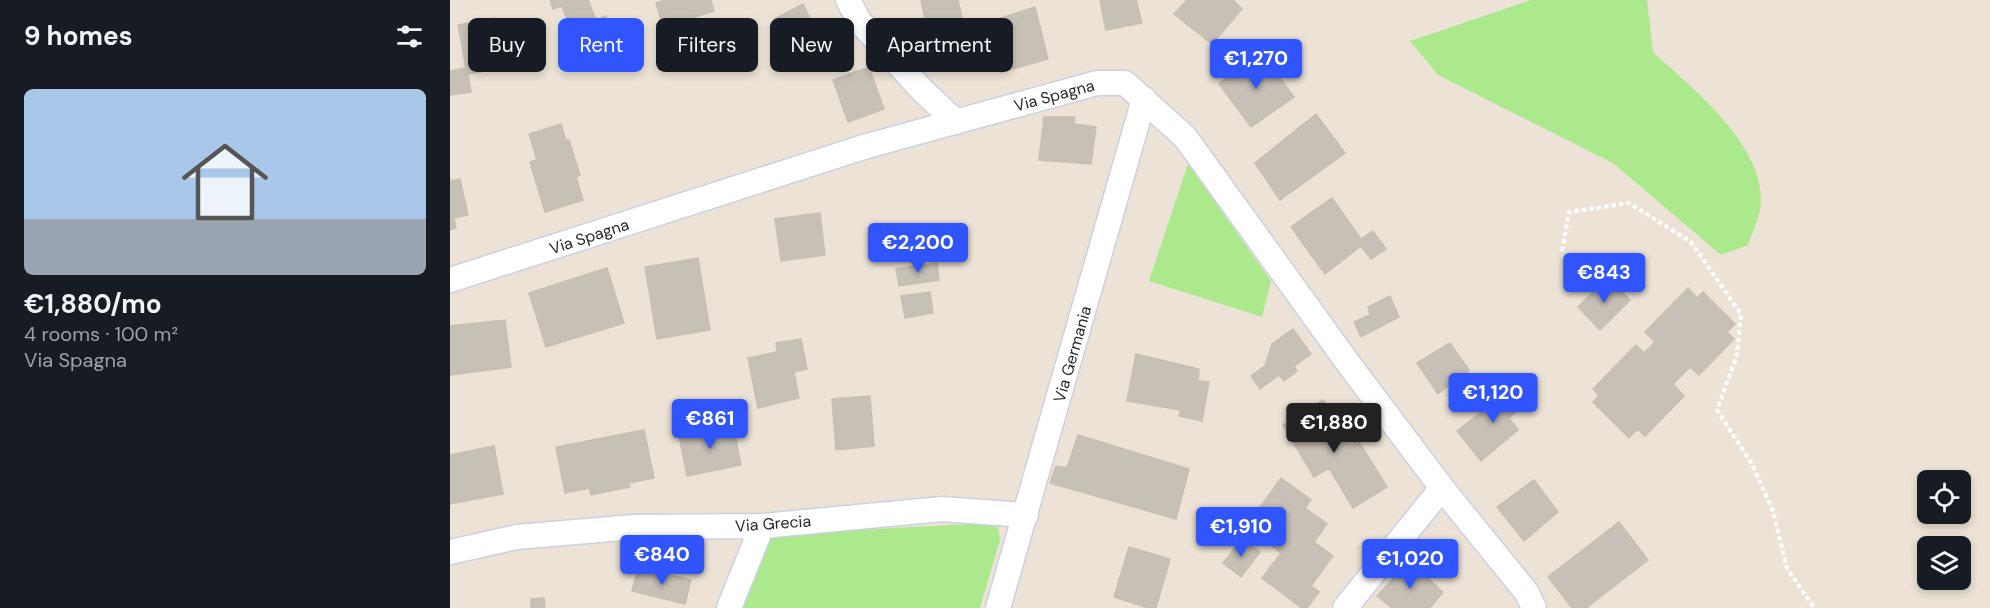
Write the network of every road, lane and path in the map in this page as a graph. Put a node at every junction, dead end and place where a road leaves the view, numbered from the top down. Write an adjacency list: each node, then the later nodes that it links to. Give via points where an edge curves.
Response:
1 (848, 0): 3 (street, via 859,21)
2 (1144, 99): 3 (street, Via Spagna, via 1125,83 1097,83); 6 (street, Via Spagna, via 1185,137); 7 (street, Via Germania)
3 (956, 122): 5 (street, Via Spagna, via 867,146)
4 (1562, 250): 14 (path, via 1569,212 1629,203 1691,242 1741,314 1737,355 1717,410 1752,464 1773,511 1787,568)
5 (450, 280)
6 (1442, 488): 12 (street); 13 (street, Via Spagna, via 1527,593)
7 (1026, 515): 8 (street, Via Grecia, via 942,509); 11 (street, Via Germania)
8 (762, 526): 9 (street, Via Grecia, via 634,528 517,537); 10 (street)
9 (450, 552)
10 (729, 608)
11 (998, 608)
12 (1345, 608)
13 (1534, 608)
14 (1814, 608)

